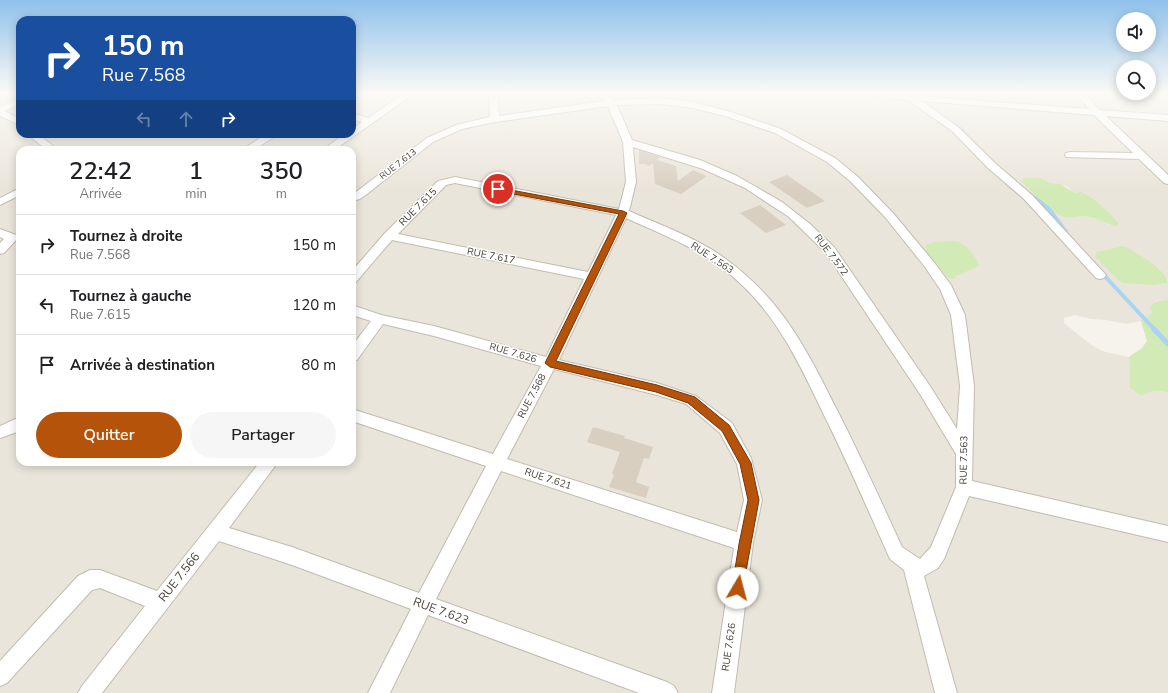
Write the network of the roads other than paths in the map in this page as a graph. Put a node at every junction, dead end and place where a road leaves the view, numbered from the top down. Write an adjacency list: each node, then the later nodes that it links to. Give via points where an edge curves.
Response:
1 (466, 125): 17 (street, RUE 7.613, via 430,140)
2 (621, 125): 9 (street, RUE 7.568)
3 (763, 125): 33 (street, RUE 7.563, via 831,160 854,179 889,215 946,288 958,315 967,386)
4 (950, 125): 24 (street, via 1028,197)
5 (1110, 125): 14 (street)
6 (37, 138): 10 (street)
7 (266, 138): 11 (street)
8 (344, 138): 12 (street)
9 (628, 142): 19 (street, RUE 7.568, via 631,182); 33 (street, RUE 7.572, via 718,171 756,190 817,235 921,384)
10 (48, 146)
11 (254, 146)
12 (333, 146)
13 (1070, 155): 14 (street)
14 (1142, 156): 15 (street)
15 (1168, 181)
16 (16, 193): 18 (street)
17 (356, 197)
18 (0, 202)
19 (623, 213): 21 (street, RUE 7.615, via 455,180 442,183); 25 (street, RUE 7.568); 40 (street, RUE 7.563, via 683,239 722,262 756,291 781,321 802,354 896,553)
20 (0, 233): 22 (street, via 12,238)
21 (389, 236): 23 (street, RUE 7.615); 25 (street, RUE 7.617)
22 (0, 250)
23 (356, 274)
24 (1100, 275)
25 (593, 277): 29 (street, RUE 7.568)
26 (356, 311): 27 (street, RUE 7.626)
27 (380, 319): 28 (street); 29 (street, RUE 7.626, via 434,330)
28 (356, 351)
29 (550, 363): 34 (street, RUE 7.568); 39 (street, RUE 7.626, via 657,389 691,400 726,428 745,463 753,500)
30 (356, 416): 34 (street, RUE 7.621)
31 (16, 426): 32 (street)
32 (0, 432)
33 (964, 453): 36 (street, RUE 7.563)
34 (497, 462): 39 (street, RUE 7.621); 42 (street, RUE 7.568)
35 (267, 466): 37 (street, RUE 7.566)
36 (964, 488): 38 (street); 40 (street, RUE 7.563, via 938,553 922,568)
37 (215, 532): 41 (street, RUE 7.566); 42 (street, RUE 7.623, via 292,556)
38 (1168, 534)
39 (744, 544): 47 (street, RUE 7.626)
40 (912, 565): 48 (street)
41 (160, 602): 43 (street, via 100,579 90,579); 44 (street, RUE 7.566)
42 (424, 605): 45 (street, RUE 7.568); 46 (street, RUE 7.623)
43 (0, 676)
44 (89, 693)
45 (379, 693)
46 (667, 693)
47 (722, 693)
48 (946, 693)

